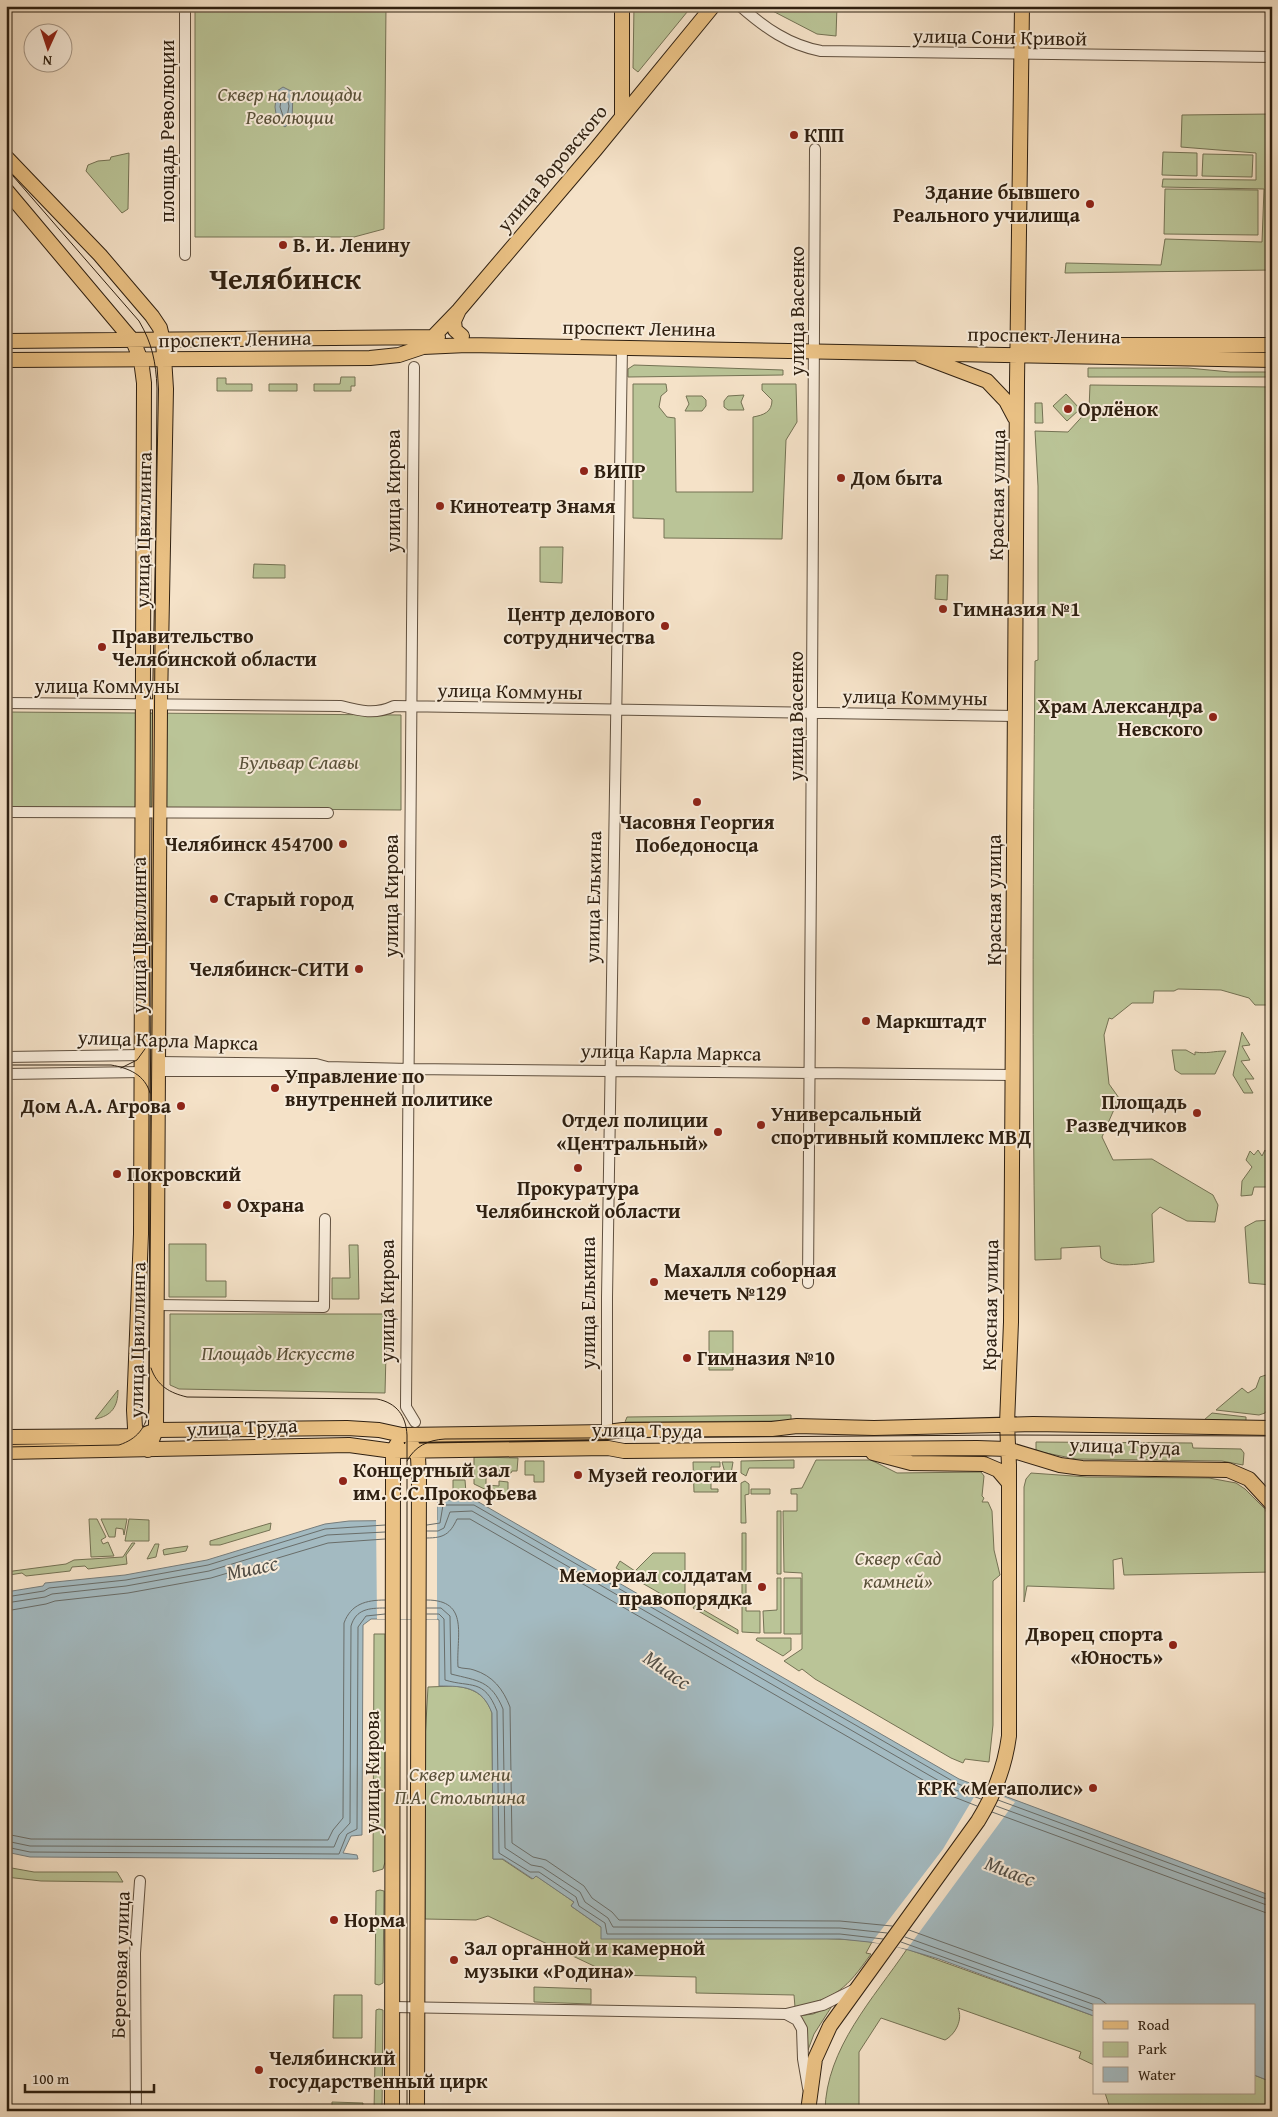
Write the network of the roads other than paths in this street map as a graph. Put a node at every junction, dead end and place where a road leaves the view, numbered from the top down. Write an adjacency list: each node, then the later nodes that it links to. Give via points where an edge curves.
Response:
1 (185, 6): 13 (street, площадь Революции)
2 (622, 6): 9 (main road)
3 (721, 6): 6 (main road, улица Воровского)
4 (740, 6): 7 (street, улица Сони Кривой, via 802,48)
5 (1022, 6): 7 (main road, Красная улица)
6 (711, 10): 9 (main road, улица Воровского)
7 (1022, 55): 8 (street, улица Сони Кривой); 23 (main road, Красная улица)
8 (1272, 58)
9 (622, 116): 14 (main road, улица Воровского)
10 (814, 149): 22 (street, улица Васенко)
11 (6, 157): 18 (main road, улица Цвиллинга, via 128,287 160,328)
12 (6, 190): 17 (main road, улица Цвиллинга)
13 (185, 255)
14 (459, 310): 15 (main road, via 454,321 455,330); 19 (main road, улица Воровского)
15 (462, 336): 19 (main road, проспект Ленина); 22 (main road, проспект Ленина)
16 (6, 341): 17 (main road, проспект Ленина)
17 (133, 341): 18 (main road, проспект Ленина); 27 (main road, улица Цвиллинга)
18 (163, 341): 19 (main road, проспект Ленина); 25 (main road, улица Цвиллинга)
19 (428, 342): 21 (main road, проспект Ленина); 25 (main road, проспект Ленина, via 399,355 370,358)
20 (1272, 345): 23 (main road, проспект Ленина)
21 (622, 347): 22 (main road, проспект Ленина); 35 (street, улица Елькина)
22 (814, 347): 23 (main road, проспект Ленина); 24 (main road, проспект Ленина); 36 (street, улица Васенко)
23 (1019, 349): 24 (main road, проспект Ленина); 28 (main road, проспект Ленина); 30 (main road, Красная улица)
24 (910, 352): 30 (main road, via 987,381 997,388)
25 (164, 359): 27 (main road, проспект Ленина); 33 (main road, улица Цвиллинга)
26 (6, 360): 27 (main road, проспект Ленина)
27 (141, 360): 32 (main road, улица Цвиллинга, via 144,383)
28 (1272, 360)
29 (414, 367): 34 (street, улица Кирова)
30 (1018, 422): 37 (main road, Красная улица)
31 (6, 703): 32 (street, улица Коммуны)
32 (143, 703): 33 (street, улица Коммуны); 40 (main road, улица Цвиллинга)
33 (160, 703): 34 (street, улица Коммуны, via 341,706 372,712 382,712 394,706); 41 (main road, улица Цвиллинга)
34 (412, 707): 35 (street, улица Коммуны); 45 (street, улица Кирова)
35 (616, 711): 36 (street, улица Коммуны); 47 (street, улица Елькина)
36 (814, 712): 37 (street, улица Коммуны); 49 (street, улица Васенко)
37 (1015, 716): 50 (main road, Красная улица)
38 (6, 812): 40 (street)
39 (328, 812): 41 (street)
40 (143, 814): 41 (street); 42 (main road, улица Цвиллинга)
41 (159, 814): 44 (main road, улица Цвиллинга)
42 (142, 1055): 43 (street, улица Карла Маркса); 44 (main road, улица Карла Маркса); 46 (main road, улица Цвиллинга)
43 (6, 1057)
44 (159, 1067): 45 (street, улица Карла Маркса, via 316,1064); 46 (main road, улица Карла Маркса); 53 (main road, улица Цвиллинга)
45 (410, 1069): 47 (street, улица Карла Маркса); 54 (street, улица Кирова, via 406,1407)
46 (142, 1072): 48 (street, улица Карла Маркса); 60 (main road, улица Цвиллинга, via 141,1234 134,1410 135,1428)
47 (610, 1072): 49 (street, улица Карла Маркса); 58 (street, улица Елькина)
48 (6, 1074)
49 (808, 1075): 50 (street, улица Карла Маркса); 52 (street, улица Васенко)
50 (1013, 1076): 55 (main road, Красная улица)
51 (325, 1218): 53 (street, via 324,1308)
52 (808, 1284)
53 (156, 1305): 57 (main road, улица Цвиллинга)
54 (416, 1422)
55 (1007, 1424): 56 (main road, улица Труда); 58 (main road, улица Труда); 64 (main road, Красная улица)
56 (1272, 1428)
57 (156, 1430): 59 (main road, улица Труда, via 347,1428); 60 (main road, улица Труда); 65 (main road, улица Цвиллинга)
58 (607, 1432): 59 (main road, улица Труда); 62 (main road, улица Елькина)
59 (405, 1435): 66 (main road, улица Кирова); 67 (main road)
60 (141, 1436): 61 (main road, улица Труда); 65 (main road, улица Цвиллинга)
61 (6, 1437)
62 (608, 1448): 63 (main road, улица Труда, via 624,1451); 67 (main road, улица Труда)
63 (863, 1449): 64 (main road, улица Труда); 70 (main road, via 910,1463 984,1464 998,1470)
64 (1008, 1449): 69 (main road, улица Труда); 70 (main road, Красная улица)
65 (148, 1450): 66 (main road, улица Труда, via 349,1445); 68 (main road, улица Труда)
66 (393, 1450): 67 (main road, улица Труда); 74 (main road, улица Кирова)
67 (414, 1451): 75 (main road, via 418,1457 419,1500)
68 (6, 1452)
69 (1060, 1465): 70 (main road, via 1024,1464 1015,1469); 71 (main road, улица Труда, via 1228,1470 1249,1479)
70 (1009, 1483): 73 (main road, Красная улица, via 1009,1726 1005,1756 993,1792 967,1839)
71 (1272, 1504)
72 (140, 1881): 78 (street, Береговая улица, via 134,1969)
73 (855, 1989): 76 (street, via 823,2005); 77 (main road, Красная улица, via 820,2044)
74 (393, 2007): 75 (street); 79 (main road, улица Кирова)
75 (418, 2008): 76 (street); 80 (main road)
76 (786, 2014): 77 (street, via 797,2020 802,2029)
77 (809, 2092): 81 (main road, Красная улица)
78 (136, 2111)
79 (392, 2111)
80 (417, 2111)
81 (808, 2111)

